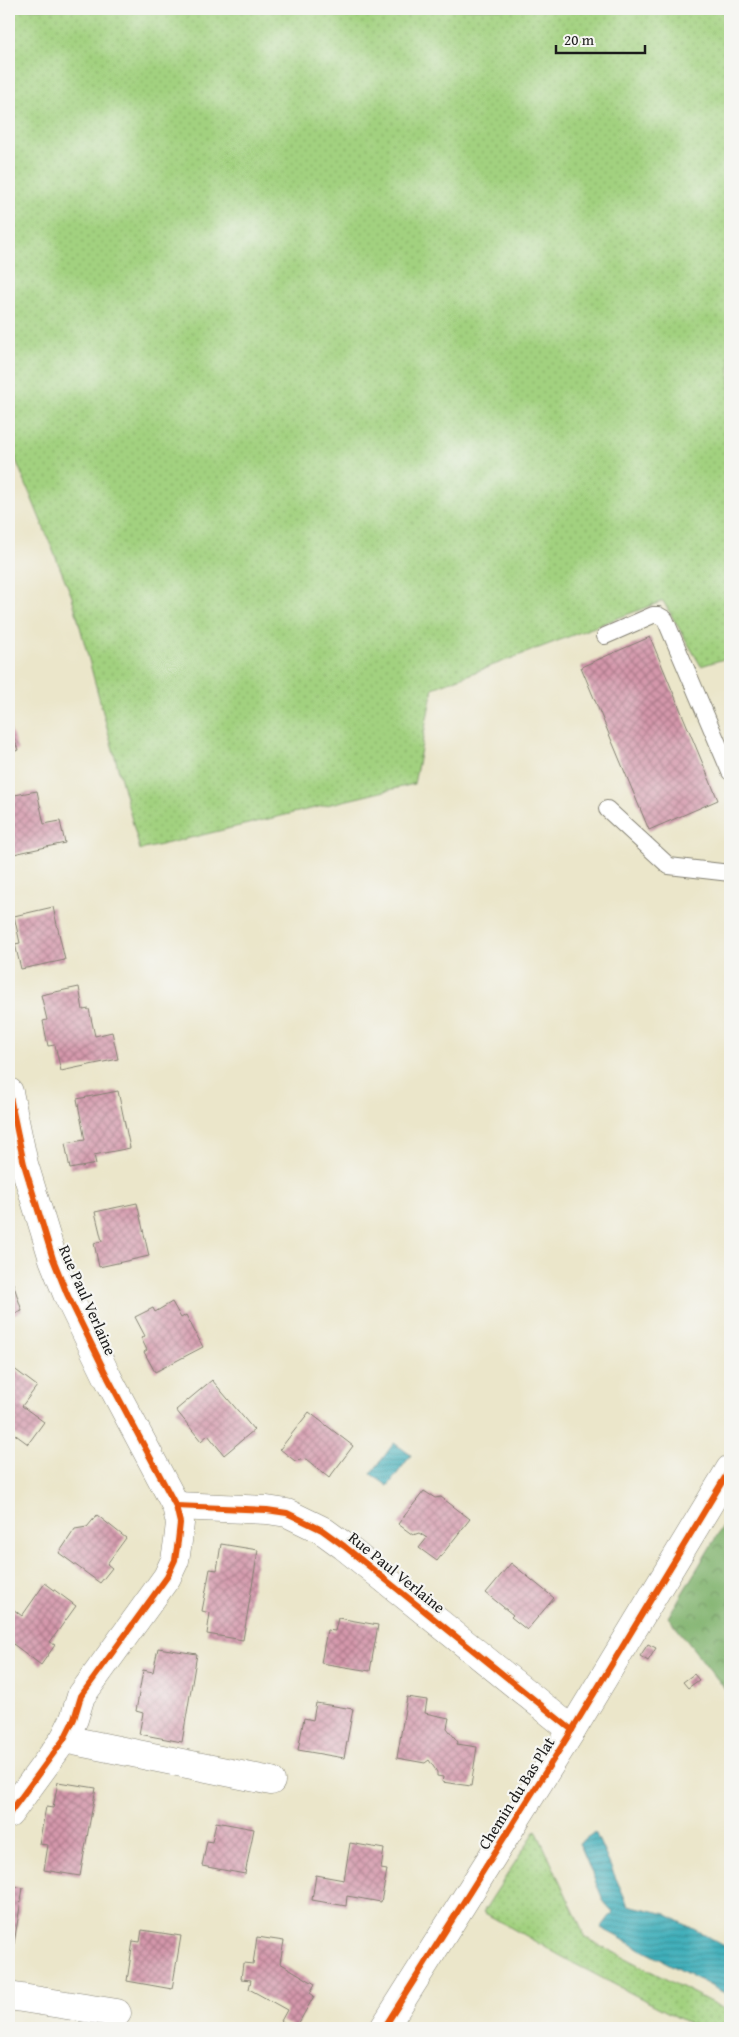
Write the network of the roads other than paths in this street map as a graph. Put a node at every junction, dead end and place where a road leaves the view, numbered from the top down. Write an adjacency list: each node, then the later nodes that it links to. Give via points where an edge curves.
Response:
1 (605, 636): 2 (lane, via 653,615 665,619)
2 (730, 772)
3 (607, 809): 4 (lane, via 668,866)
4 (730, 873)
5 (9, 1092): 7 (street, Rue Paul Verlaine, via 24,1164 52,1259 100,1362)
6 (730, 1469): 8 (street, Chemin du Bas Plat)
7 (176, 1506): 8 (street, Rue Paul Verlaine, via 267,1510 305,1520 344,1546); 9 (street, Rue Paul Verlaine, via 180,1523 175,1560 167,1577 81,1696)
8 (572, 1730): 14 (street, Chemin du Bas Plat)
9 (64, 1740): 10 (street); 11 (street, Rue Paul Verlaine)
10 (271, 1781)
11 (9, 1814)
12 (9, 1996): 13 (street)
13 (117, 2013)
14 (384, 2028)

